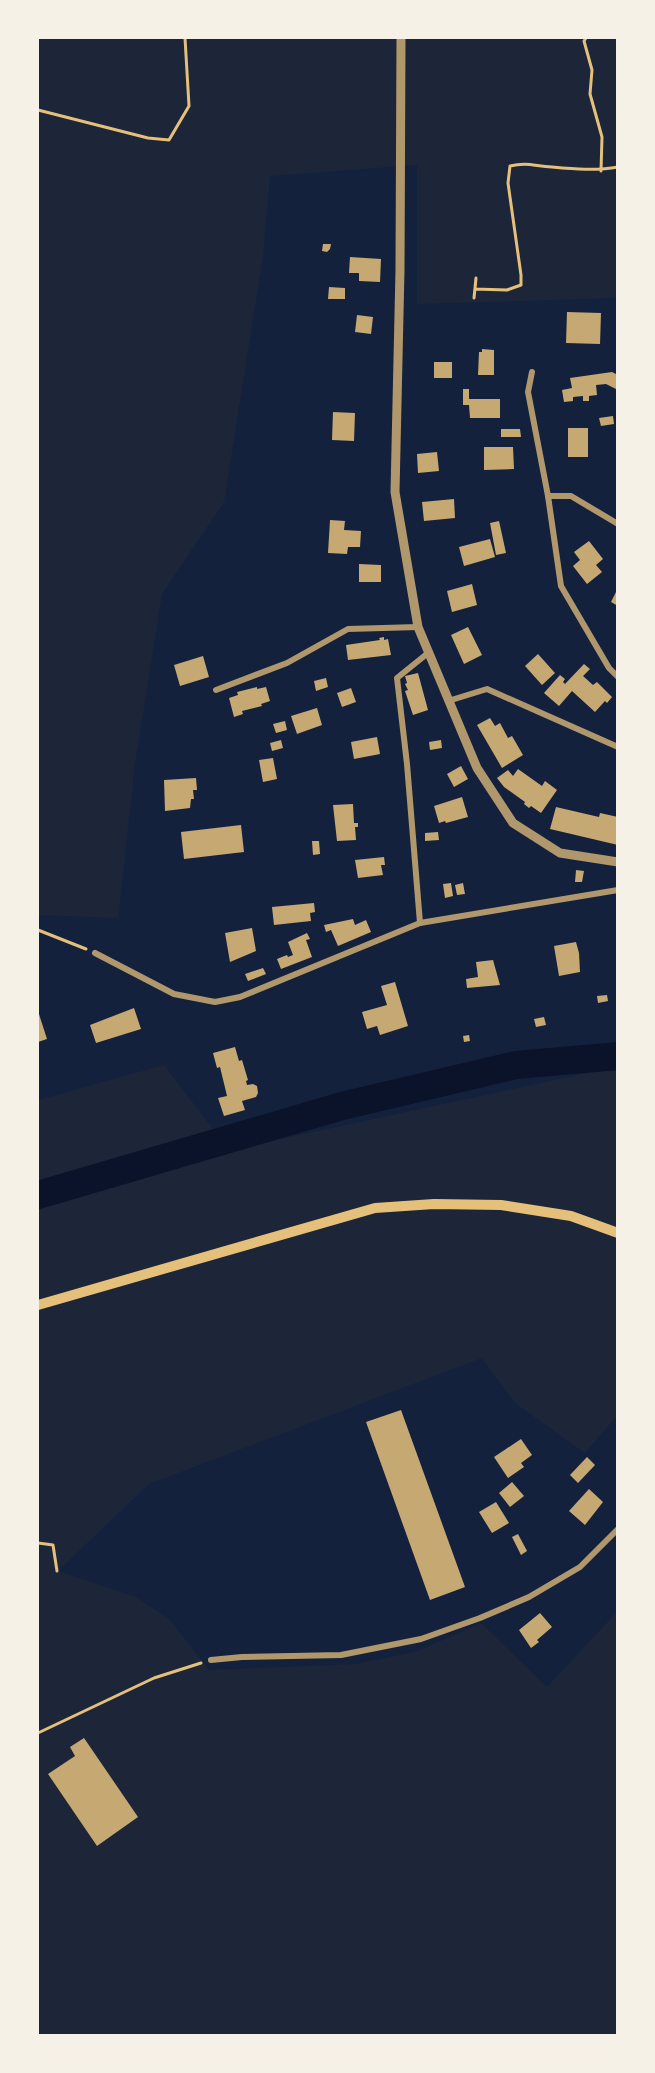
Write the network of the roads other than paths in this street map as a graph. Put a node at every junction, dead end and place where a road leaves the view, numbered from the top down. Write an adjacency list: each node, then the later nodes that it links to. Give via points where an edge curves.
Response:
1 (401, 38): 5 (street, via 396,492)
2 (532, 372): 3 (street, via 528,392)
3 (548, 496): 4 (street, via 571,496); 7 (street, via 561,586)
4 (618, 524)
5 (418, 627): 6 (street); 8 (street, via 348,629 286,663)
6 (428, 653): 9 (street); 13 (street, via 397,678)
7 (618, 677)
8 (216, 690)
9 (448, 701): 10 (street, via 487,689); 11 (street, via 477,768 513,823 560,853)
10 (617, 747)
11 (618, 862)
12 (618, 890): 13 (street)
13 (420, 922): 14 (street, via 240,997 215,1002 174,994)
14 (95, 952)
15 (618, 1233): 16 (main road, via 571,1216 501,1205 375,1208)
16 (38, 1305)
17 (618, 1529): 18 (street, via 580,1567 529,1597 421,1639 341,1655)
18 (212, 1660)

